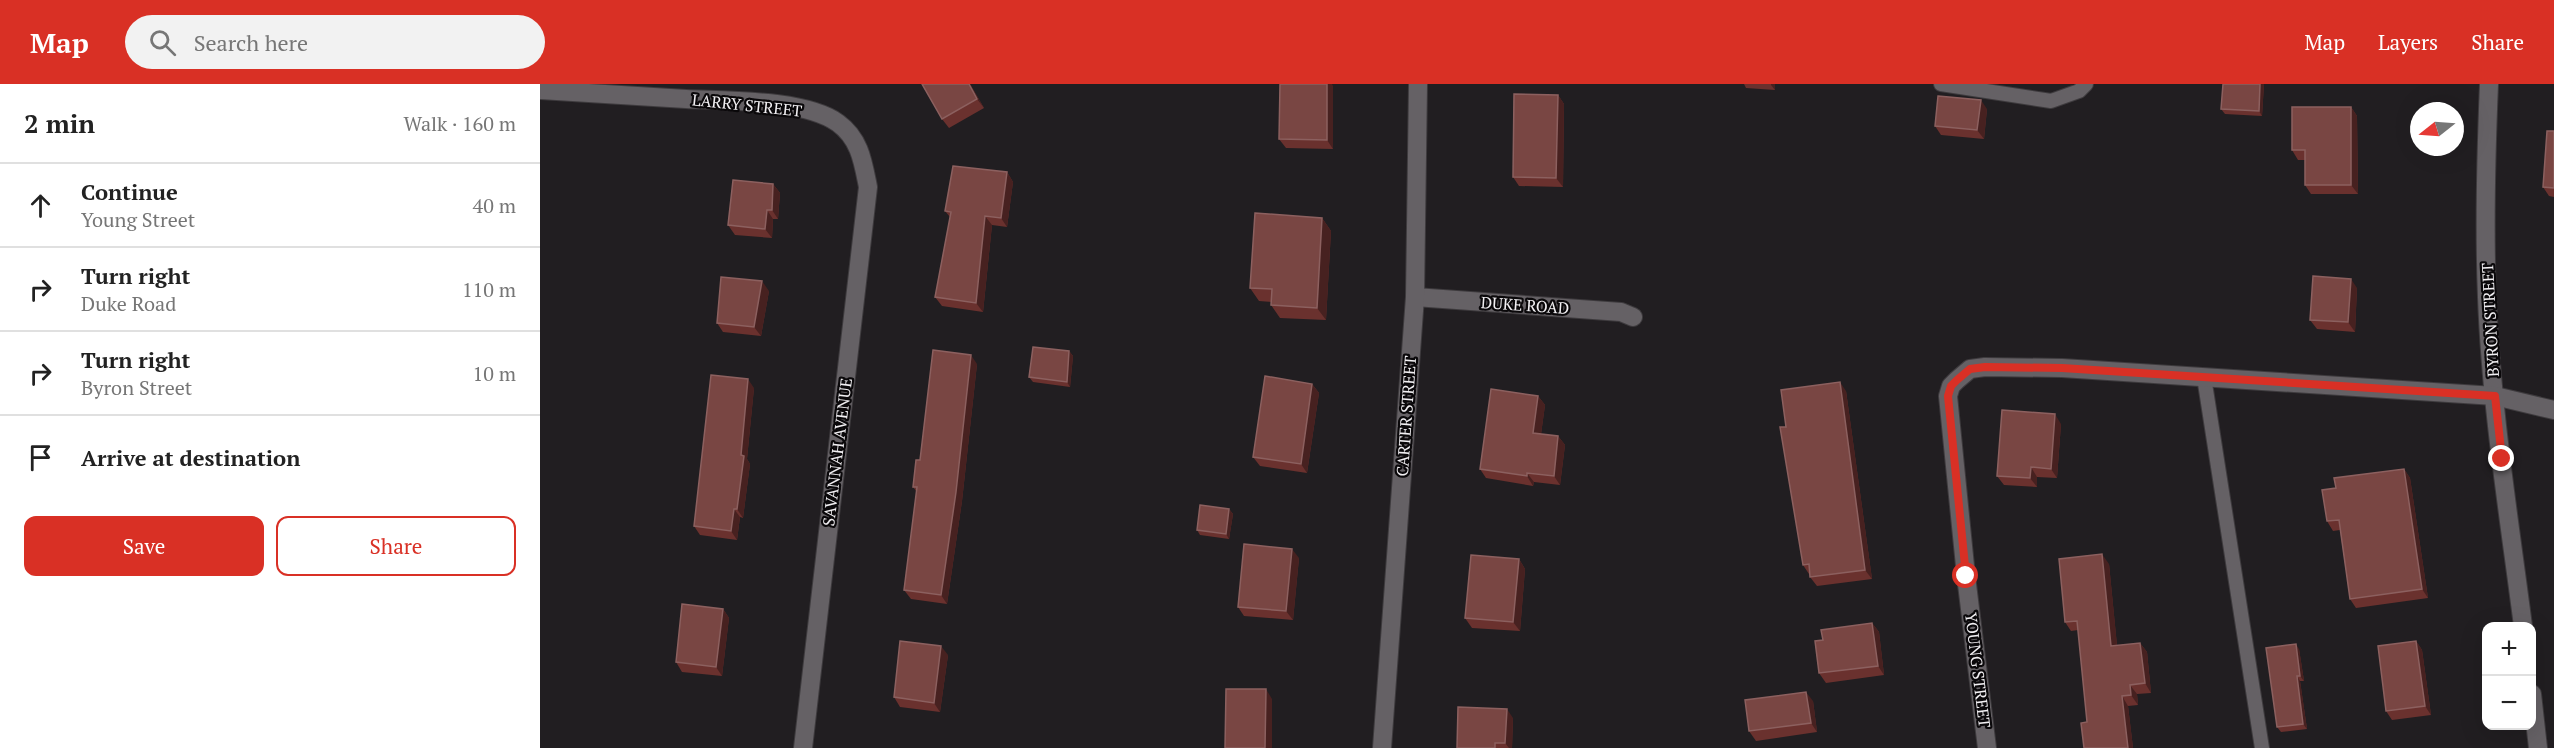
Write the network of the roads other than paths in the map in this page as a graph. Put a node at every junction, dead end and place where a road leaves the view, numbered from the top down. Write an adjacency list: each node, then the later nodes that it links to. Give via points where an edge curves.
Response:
1 (1418, 84): 7 (street, CARTER STREET)
2 (1941, 84): 3 (lane, via 2051,101 2079,92)
3 (2086, 84)
4 (2489, 84): 10 (street, BYRON STREET, via 2485,173 2487,298)
5 (540, 90): 6 (street, LARRY STREET, via 769,104 813,111 838,123 858,144)
6 (862, 155): 14 (street, SAVANNAH AVENUE, via 868,187)
7 (1415, 297): 8 (street, DUKE ROAD, via 1622,312); 15 (street, CARTER STREET)
8 (1633, 317)
9 (2204, 377): 10 (street); 16 (street, YOUNG STREET, via 1985,367 1970,369 1951,386 1948,396); 17 (lane)
10 (2495, 396): 11 (street); 12 (street, BYRON STREET)
11 (2554, 410)
12 (2522, 622)
13 (2536, 730): 18 (street)
14 (803, 748)
15 (1382, 748)
16 (1987, 748)
17 (2262, 748)
18 (2538, 748)

